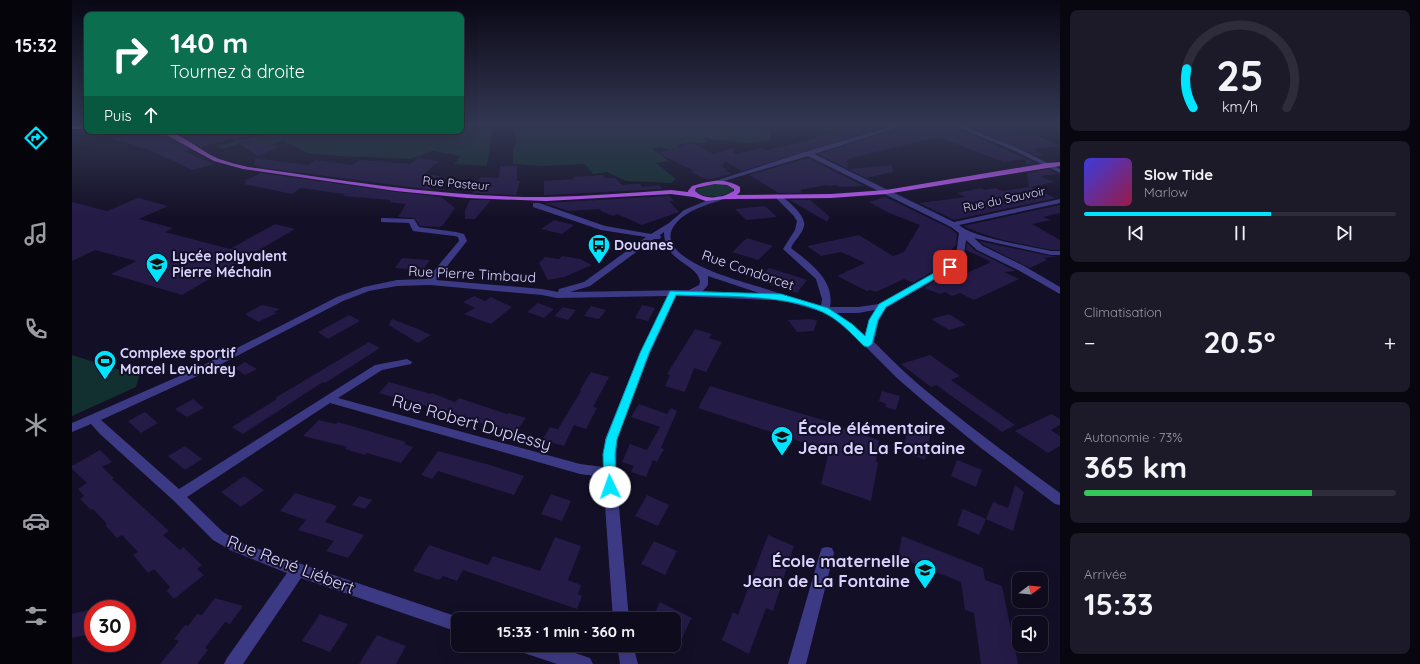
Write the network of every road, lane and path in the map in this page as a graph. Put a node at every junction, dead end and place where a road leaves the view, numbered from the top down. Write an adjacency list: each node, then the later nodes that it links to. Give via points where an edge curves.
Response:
1 (209, 156): 11 (main road, Rue Pasteur, via 263,171 467,196 546,199)
2 (798, 156): 8 (street)
3 (813, 156): 12 (street)
4 (1028, 156): 6 (street)
5 (1060, 164): 6 (main road)
6 (1047, 165): 7 (street); 12 (main road)
7 (1060, 171)
8 (715, 182): 9 (main road, Rue Pasteur); 10 (main road, via 729,183)
9 (694, 187): 11 (main road, Rue Pasteur); 13 (main road, via 691,189)
10 (737, 187): 14 (main road); 15 (main road, via 736,194)
11 (663, 192): 13 (main road, Rue Pasteur)
12 (886, 192): 14 (main road); 21 (street)
13 (695, 195): 15 (main road, Rue Pasteur); 18 (street)
14 (777, 196): 15 (main road, Rue Pasteur); 36 (street, via 801,219 801,226 787,249 820,278 827,299)
15 (721, 198): 18 (street)
16 (1060, 201): 21 (street, Rue du Sauvoir)
17 (536, 205): 23 (street, via 604,228)
18 (692, 208): 20 (street)
19 (384, 220): 28 (street, via 410,221 416,228 461,236 463,241)
20 (672, 224): 23 (street, Rue Pierre Timbaud); 24 (street)
21 (954, 225): 22 (street)
22 (963, 231): 25 (street, via 974,236); 29 (street, via 980,248); 35 (street, Rue du Sauvoir, via 961,255 957,262)
23 (653, 236): 24 (street); 27 (street, Rue Pierre Timbaud)
24 (668, 240): 26 (street, Rue Condorcet, via 674,251)
25 (1060, 253)
26 (699, 270): 32 (street, via 705,279 704,284 701,289); 34 (street, Rue Condorcet)
27 (607, 271): 30 (street, Rue Pierre Timbaud, via 576,288); 33 (street, via 601,278 601,284 608,290)
28 (430, 282): 30 (street, Rue Pierre Timbaud); 40 (street, Rue Pierre Timbaud, via 382,286 340,299 202,370)
29 (1060, 291)
30 (542, 292): 33 (street, Rue Pierre Timbaud, via 579,296)
31 (673, 293): 32 (street, Rue Pierre Timbaud); 33 (street, Rue Pierre Timbaud); 42 (street, via 645,353 611,439)
32 (690, 293): 34 (street, Rue Pierre Timbaud)
33 (623, 294)
34 (781, 297): 36 (street, Rue Condorcet)
35 (882, 306): 36 (street, Rue du Sauvoir, via 858,310); 37 (street, via 874,320)
36 (825, 310): 37 (street, via 840,319)
37 (868, 344): 44 (street, via 889,366 938,407)
38 (407, 362): 39 (street, via 379,367)
39 (328, 399): 42 (street, Rue Robert Duplessy, via 580,469); 43 (street)
40 (93, 419): 41 (street, Rue Pierre Timbaud); 43 (street, Rue René Liébert)
41 (72, 428)
42 (609, 473): 47 (street)
43 (178, 496): 46 (street, Rue René Liébert, via 218,536 237,547)
44 (1060, 500)
45 (827, 553): 54 (street)
46 (298, 570): 48 (street, Rue René Liébert); 51 (street)
47 (620, 612)
48 (451, 622)
49 (546, 652): 52 (street)
50 (626, 652): 53 (street)
51 (233, 664)
52 (584, 664)
53 (629, 664)
54 (797, 664)

